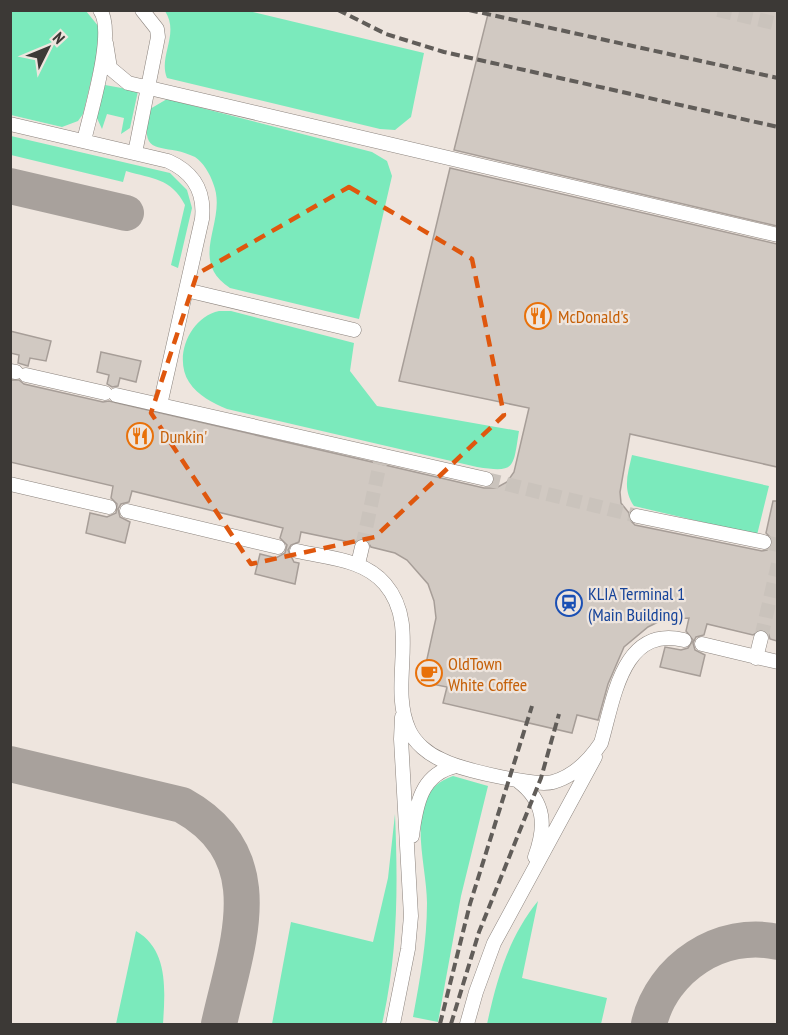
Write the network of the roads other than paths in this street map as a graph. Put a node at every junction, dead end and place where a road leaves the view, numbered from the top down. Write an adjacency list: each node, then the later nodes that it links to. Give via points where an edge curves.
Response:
1 (100, 10): 3 (street, via 107,24)
2 (142, 10): 4 (street, via 152,20 158,37)
3 (106, 43): 4 (street, via 108,61 115,74 128,83); 6 (street)
4 (147, 88): 7 (street); 8 (street)
5 (10, 124): 6 (street)
6 (84, 141): 7 (street)
7 (135, 153): 9 (street, via 176,164 199,188 202,219)
8 (777, 235)
9 (186, 290): 10 (street); 12 (street)
10 (354, 330)
11 (17, 373): 12 (street)
12 (160, 405): 13 (street)
13 (486, 479)
14 (10, 484): 15 (street)
15 (109, 507)
16 (127, 512): 19 (street)
17 (637, 516): 18 (street)
18 (764, 542)
19 (278, 547)
20 (362, 547): 22 (street)
21 (297, 551): 22 (street)
22 (358, 564): 28 (street, via 377,576 397,602 402,625)
23 (761, 638): 26 (street)
24 (684, 640): 29 (street, via 652,639 629,659)
25 (702, 644): 26 (street)
26 (756, 658): 27 (street)
27 (777, 662)
28 (403, 705): 30 (street, via 409,731 425,750); 32 (street, via 405,827)
29 (601, 743): 31 (street, via 580,768 564,778 540,784); 33 (street, via 588,774)
30 (460, 766): 31 (street); 32 (street, via 439,772 424,787 415,809)
31 (515, 779): 33 (street, via 532,794 543,818)
32 (410, 856): 34 (street, via 408,950)
33 (530, 873): 35 (street, via 494,943)
34 (393, 1024)
35 (467, 1024)

